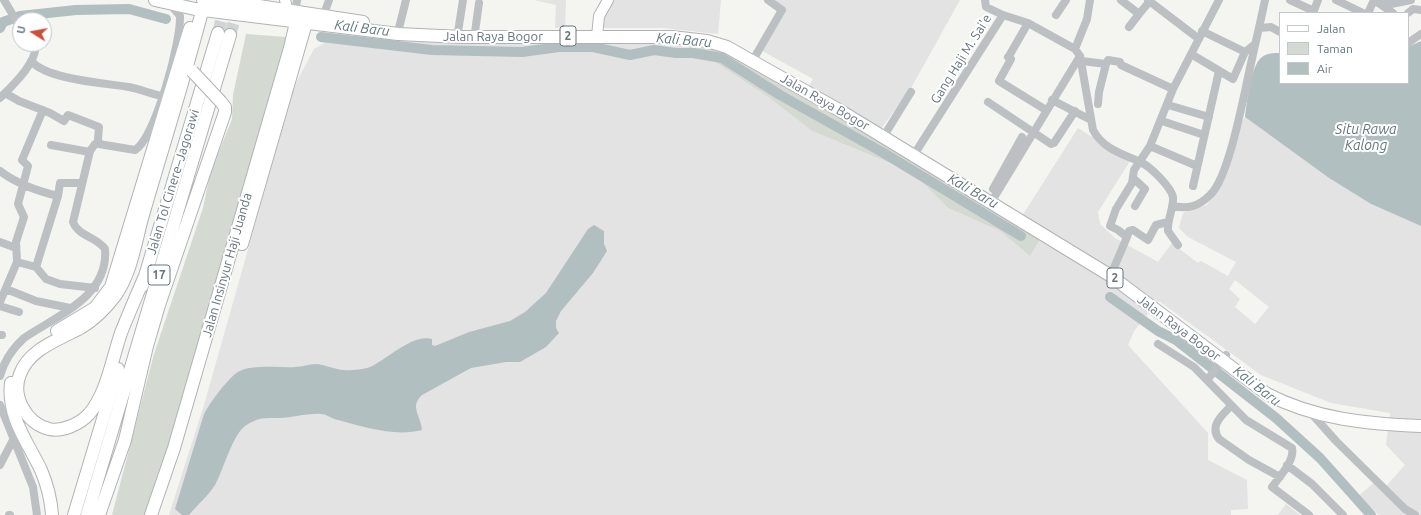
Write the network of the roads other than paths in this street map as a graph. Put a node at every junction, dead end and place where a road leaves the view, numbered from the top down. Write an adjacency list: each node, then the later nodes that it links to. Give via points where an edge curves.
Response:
1 (4, 0): 33 (street)
2 (154, 0): 24 (highway, Jalan Raya Bogor / 2)
3 (297, 0): 34 (street)
4 (329, 0): 38 (street)
5 (406, 0): 43 (street)
6 (463, 0): 47 (street)
7 (608, 0): 50 (main road, via 599,16)
8 (768, 0): 61 (street, via 782,10)
9 (985, 0): 36 (street, via 986,7)
10 (1066, 0): 37 (street)
11 (1121, 0): 35 (street)
12 (1220, 0): 53 (street)
13 (1265, 0): 44 (street)
14 (1290, 0): 28 (street)
15 (1318, 0): 28 (street)
16 (1336, 0): 29 (street)
17 (1374, 0): 30 (street); 31 (street)
18 (1383, 0): 22 (street, via 1392,4)
19 (1411, 0): 22 (street)
20 (1089, 1): 60 (street)
21 (1149, 1): 35 (street); 53 (street)
22 (1401, 1)
23 (479, 3): 48 (street)
24 (170, 4): 25 (highway, Jalan Raya Bogor / 2); 69 (street, via 180,16 179,31)
25 (200, 4): 26 (highway, Jalan Raya Bogor / 2); 45 (highway); 131 (highway, via 111,286 95,308 48,335 28,350 18,363 11,382 10,403 13,414 41,471)
26 (254, 8): 34 (highway); 39 (highway, Jalan Raya Bogor / 2); 45 (highway, via 210,16)
27 (1421, 10): 32 (street, via 1413,9)
28 (1314, 12)
29 (1361, 12)
30 (1368, 12)
31 (1392, 12)
32 (1409, 12)
33 (12, 14)
34 (297, 14): 38 (highway, Jalan Raya Bogor / 2); 39 (highway, Jalan Raya Bogor / 2); 41 (highway, Jalan Raya Bogor / 2); 57 (highway, Jalan Insinyur Haji Juanda)
35 (1139, 14): 42 (street)
36 (1003, 15): 40 (street, Gang Haji M. Sai'e); 88 (street, Gang Haji M. Sai'e)
37 (1056, 15)
38 (323, 17): 43 (highway, Jalan Raya Bogor / 2)
39 (274, 18): 57 (highway, via 285,26)
40 (1028, 23): 60 (street, Gang Haji M. Sai'e); 75 (street, via 1008,57 1011,59 999,81)
41 (335, 27): 50 (highway, Jalan Raya Bogor / 2, via 444,37); 57 (highway, via 322,28 314,32)
42 (1129, 27)
43 (399, 28): 47 (highway, Jalan Raya Bogor / 2)
44 (1260, 28): 46 (street, via 1271,27); 55 (street)
45 (197, 30): 64 (highway)
46 (1279, 31)
47 (458, 32): 48 (highway, Jalan Raya Bogor / 2)
48 (476, 32): 50 (highway, Jalan Raya Bogor / 2)
49 (218, 33): 109 (highway, Jalan Tol Cinere–Jagorawi / 17)
50 (597, 33): 61 (highway, Jalan Raya Bogor / 2, via 689,33 729,42)
51 (1421, 34): 54 (street)
52 (230, 35): 133 (highway, Jalan Tol Cinere–Jagorawi / 17)
53 (1201, 35): 58 (street); 59 (street)
54 (1409, 42)
55 (1255, 44): 58 (street); 100 (street, via 1232,142 1218,186 1211,195 1194,207)
56 (33, 52): 62 (street)
57 (294, 52): 135 (highway, Jalan Insinyur Haji Juanda, via 174,448); 136 (highway, Jalan Insinyur Haji Juanda, via 185,437)
58 (1245, 52): 65 (street, via 1232,79)
59 (1191, 54): 65 (street); 66 (street)
60 (1079, 55): 63 (street); 70 (street); 78 (street)
61 (755, 57): 80 (highway, Jalan Raya Bogor / 2)
62 (31, 62): 68 (street); 69 (street, via 42,69 81,80 132,87)
63 (1106, 64): 66 (street, via 1108,60 1120,62 1121,65); 72 (street)
64 (190, 68): 109 (highway, via 119,290 104,309 89,322 33,355 20,373 18,396 24,412 35,423 50,429 64,429 89,413 103,389 122,331); 134 (highway, bridge, via 225,107 225,112 159,305 125,440)
65 (1219, 71): 77 (street)
66 (1173, 89): 73 (street)
67 (911, 92): 81 (street)
68 (3, 96): 74 (street)
69 (162, 96): 85 (street, via 139,148 131,150)
70 (1052, 100): 75 (street); 76 (street)
71 (988, 102): 82 (street)
72 (1098, 104)
73 (1168, 105): 77 (street); 79 (street)
74 (43, 110): 85 (street, via 64,121 68,115 99,127); 95 (street, via 22,160 28,166)
75 (1046, 110): 82 (street)
76 (1075, 111): 78 (street); 82 (street, via 1052,144)
77 (1208, 117): 83 (street)
78 (1092, 120): 90 (street, via 1097,138 1125,157)
79 (1162, 121): 83 (street); 87 (street)
80 (871, 125): 81 (highway, Jalan Raya Bogor / 2); 118 (highway, Jalan Raya Bogor / 2, via 1111,276)
81 (887, 131): 88 (highway, Jalan Raya Bogor / 2)
82 (1034, 133): 97 (street)
83 (1204, 135): 91 (street)
84 (1022, 137): 97 (street)
85 (99, 144): 89 (street, via 92,146)
86 (51, 145): 89 (street)
87 (1150, 146): 90 (street); 91 (street)
88 (917, 150): 97 (highway, Jalan Raya Bogor / 2)
89 (90, 152): 94 (street)
90 (1140, 162): 93 (street, via 1134,170); 100 (street, via 1170,190)
91 (1197, 166): 96 (street)
92 (0, 171): 95 (street)
93 (1133, 178): 99 (street, via 1145,190); 102 (street, via 1110,226)
94 (82, 183): 98 (street, via 60,183); 112 (street, via 73,218 74,225 105,249 102,272)
95 (22, 184): 98 (street); 105 (street, via 18,204 24,220)
96 (1193, 186)
97 (992, 195): 108 (highway, Jalan Raya Bogor / 2)
98 (58, 196): 107 (street)
99 (1135, 206)
100 (1172, 206): 101 (street)
101 (1168, 222): 102 (street, via 1156,225 1148,240 1133,230 1129,231); 104 (street, via 1168,230)
102 (1126, 237): 108 (street)
103 (0, 242): 105 (street)
104 (1178, 245)
105 (16, 248): 106 (street)
106 (17, 262): 107 (street); 111 (street)
107 (36, 267): 112 (street, via 46,279 60,284)
108 (1113, 270): 118 (highway, Jalan Raya Bogor / 2)
109 (144, 278): 132 (highway, Jalan Tol Cinere–Jagorawi / 17)
110 (0, 280): 111 (street)
111 (7, 287): 113 (street); 115 (street, via 36,301)
112 (94, 288): 115 (street, via 89,295)
113 (0, 302)
114 (0, 306): 116 (street)
115 (70, 308): 119 (street, via 15,346)
116 (19, 312)
117 (1158, 344): 120 (street)
118 (1222, 361): 120 (street); 123 (highway, Jalan Raya Bogor / 2, via 1267,394); 124 (highway, Jalan Raya Bogor / 2, via 1269,388 1306,404 1352,415)
119 (0, 376)
120 (1209, 377): 122 (street)
121 (0, 405): 126 (street)
122 (1231, 406): 128 (street, via 1246,420 1292,448 1293,454); 129 (street, via 1216,422 1216,435 1249,460)
123 (1311, 413): 125 (highway, Jalan Raya Bogor / 2, via 1361,422); 139 (street, via 1336,441)
124 (1421, 420)
125 (1421, 426)
126 (13, 440): 127 (street); 130 (street, via 33,488)
127 (0, 465)
128 (1287, 465): 129 (street); 138 (street, via 1312,484)
129 (1280, 477): 137 (street, via 1272,487)
130 (37, 515)
131 (52, 515)
132 (74, 515)
133 (87, 515)
134 (99, 515)
135 (151, 515)
136 (159, 515)
137 (1309, 515)
138 (1343, 515)
139 (1415, 515)

